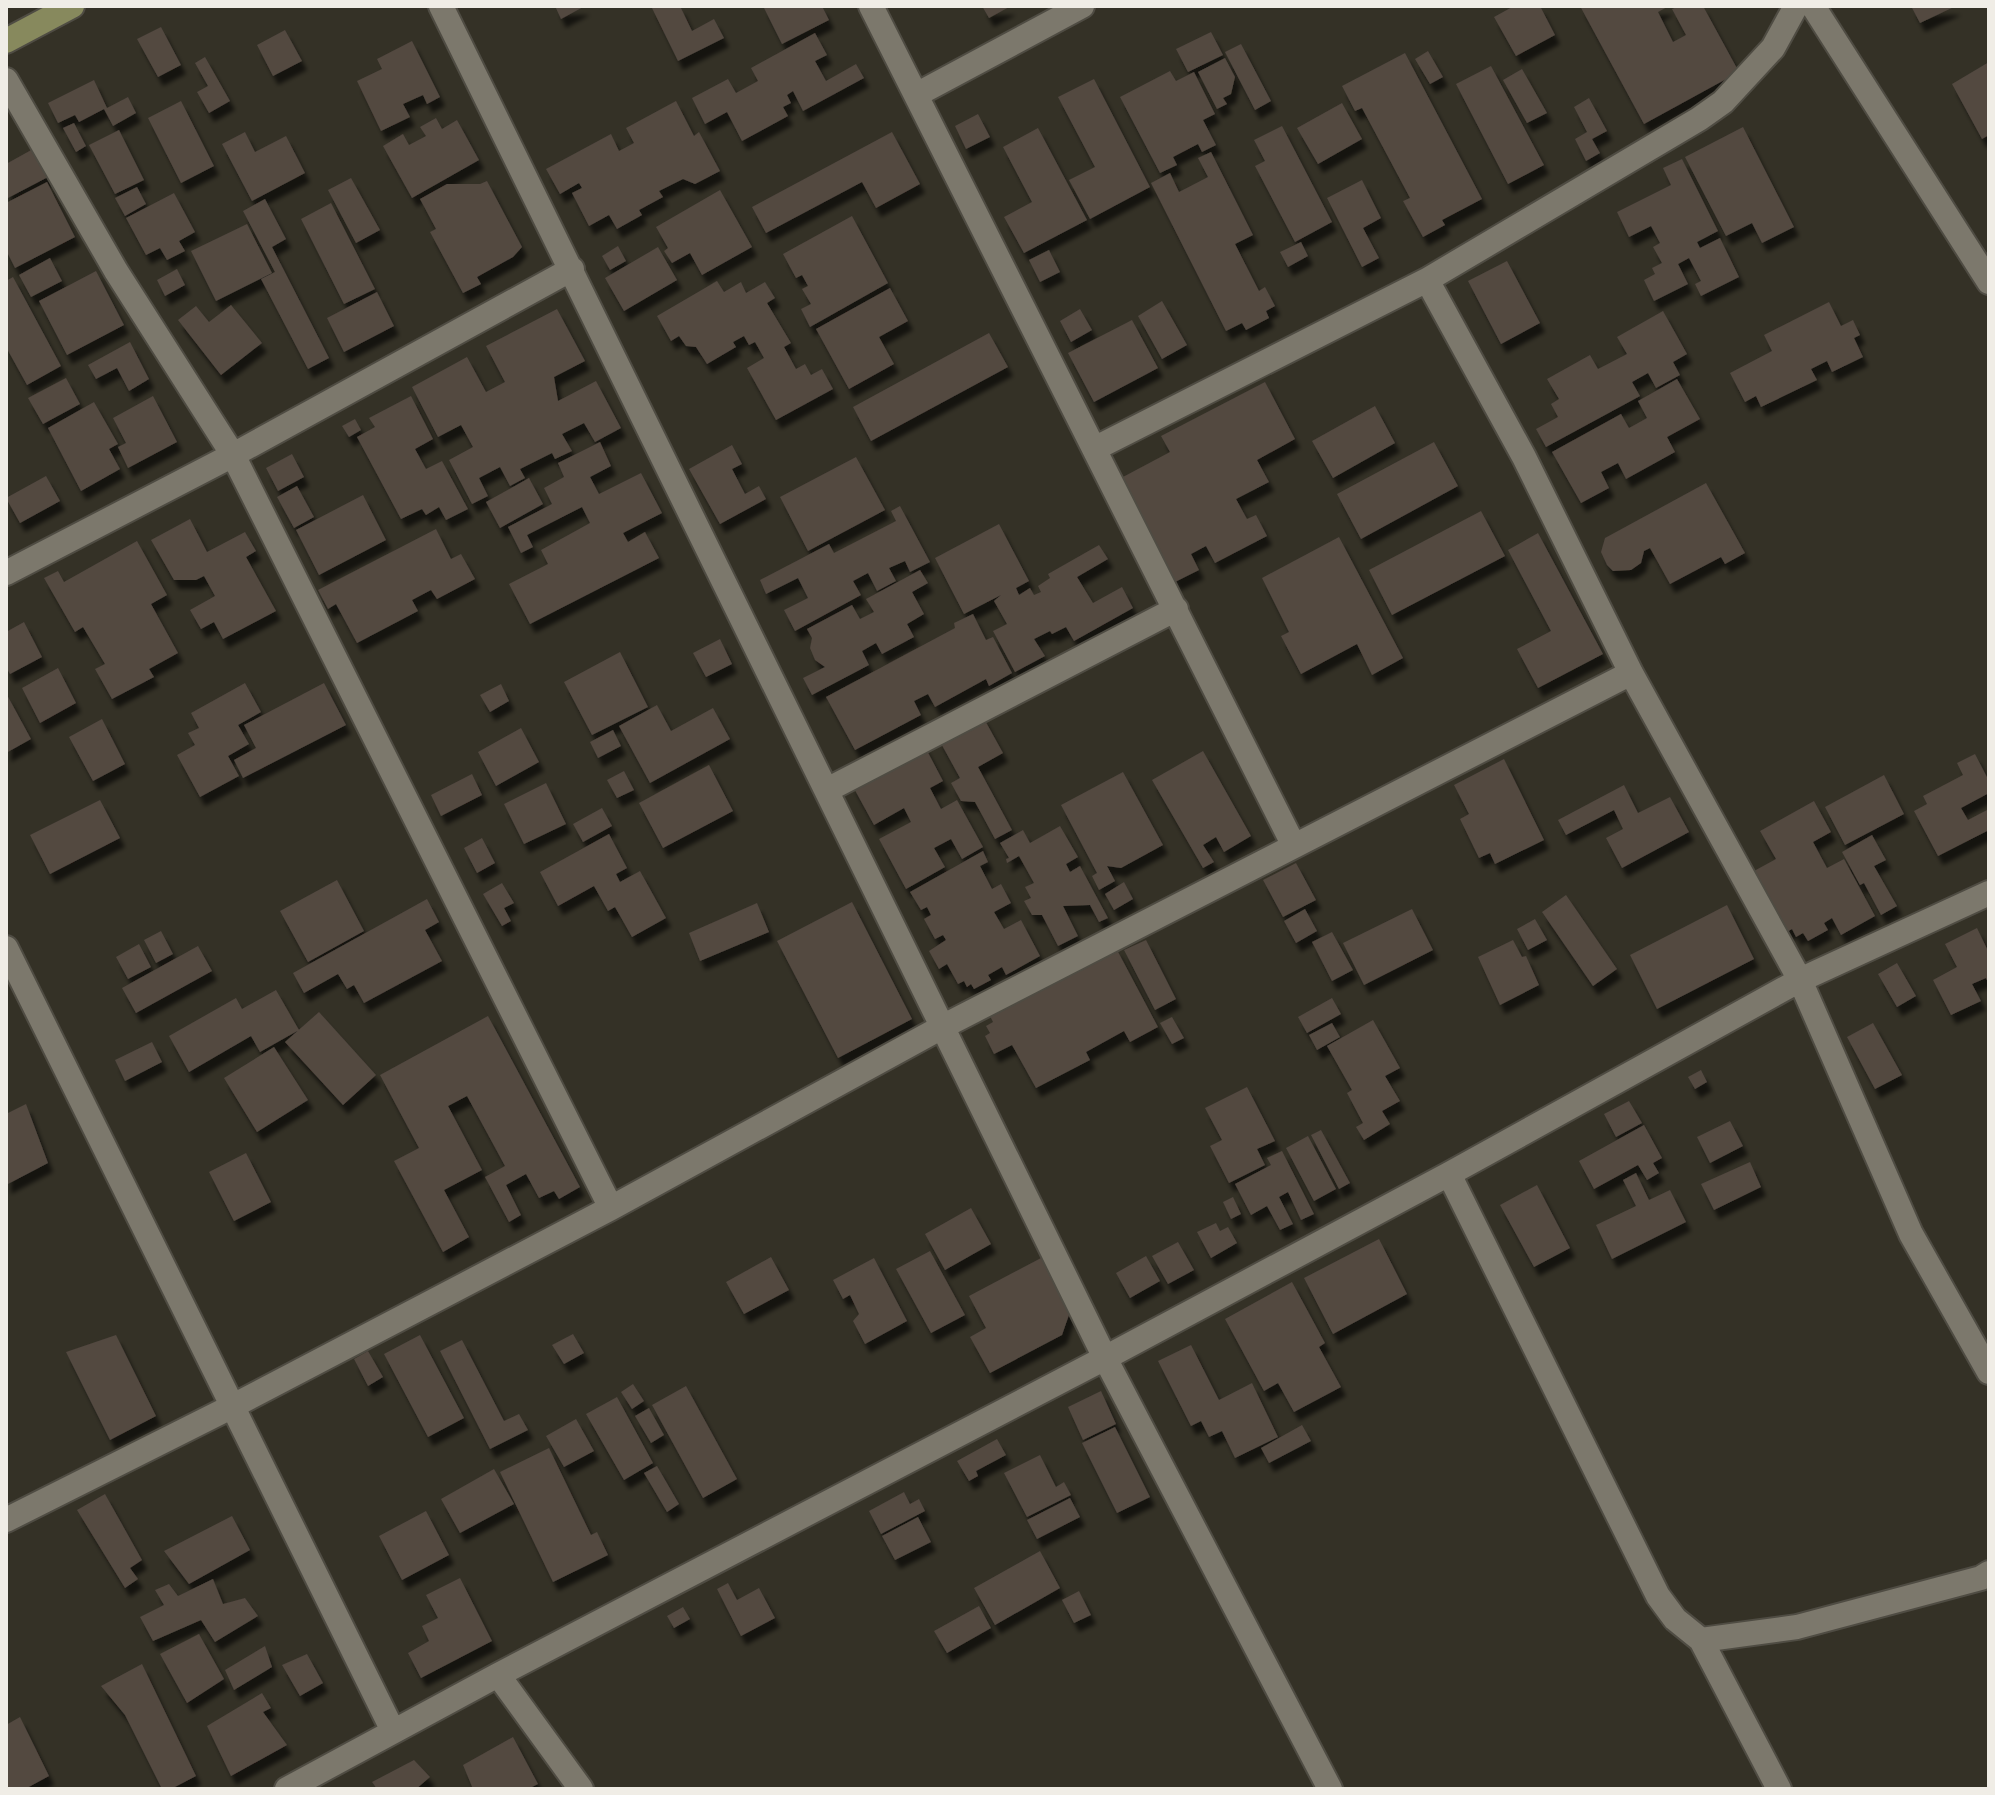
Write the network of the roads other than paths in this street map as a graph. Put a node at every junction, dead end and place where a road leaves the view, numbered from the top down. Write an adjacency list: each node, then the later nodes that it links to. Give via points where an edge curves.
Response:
1 (72, 6): 7 (street)
2 (441, 6): 10 (street)
3 (871, 6): 9 (street)
4 (1082, 6): 9 (street)
5 (1796, 6): 11 (street, via 1773,48 1723,102)
6 (1813, 6): 12 (street)
7 (6, 41)
8 (6, 80): 14 (street, via 116,271)
9 (916, 95): 13 (street)
10 (572, 269): 14 (street); 18 (street)
11 (1427, 280): 13 (street); 17 (street, via 1524,457)
12 (1989, 282)
13 (1096, 448): 16 (street)
14 (233, 455): 15 (street); 26 (street)
15 (6, 573)
16 (1176, 609): 18 (street); 19 (street)
17 (1631, 673): 19 (street); 22 (street)
18 (827, 790): 24 (street)
19 (1294, 846): 24 (street)
20 (1989, 893): 22 (street)
21 (6, 948): 23 (street)
22 (1800, 980): 25 (street); 28 (street, via 1911,1234)
23 (15, 988): 29 (street)
24 (944, 1026): 26 (street); 27 (street)
25 (1449, 1174): 27 (street); 32 (street, via 1658,1596)
26 (611, 1208): 29 (street)
27 (1105, 1358): 33 (street); 37 (street)
28 (1989, 1372)
29 (233, 1406): 30 (street); 34 (street)
30 (6, 1520)
31 (1989, 1573): 32 (street, via 1797,1627)
32 (1701, 1640): 38 (street)
33 (498, 1675): 34 (street); 36 (street)
34 (393, 1731): 35 (street)
35 (287, 1789)
36 (581, 1789)
37 (1330, 1789)
38 (1779, 1789)

